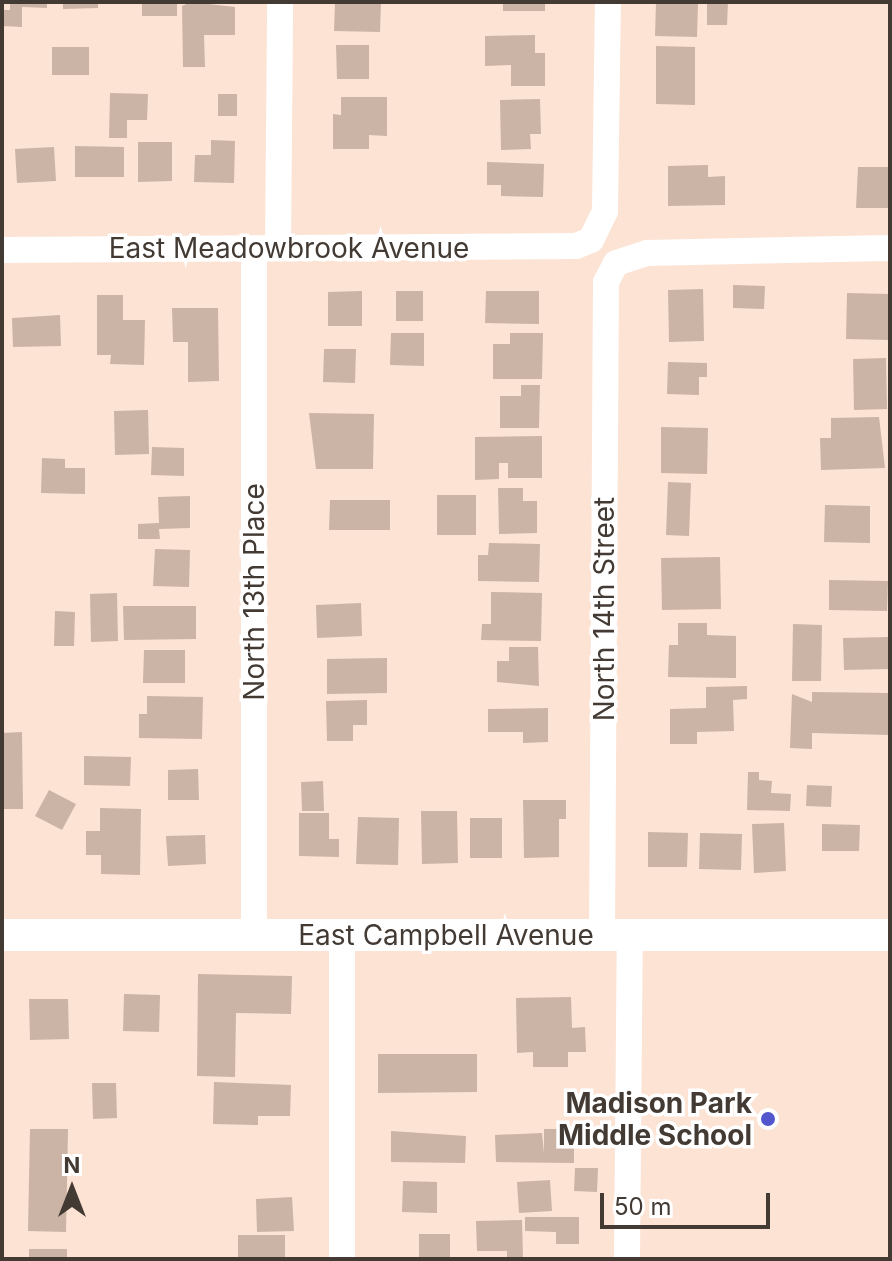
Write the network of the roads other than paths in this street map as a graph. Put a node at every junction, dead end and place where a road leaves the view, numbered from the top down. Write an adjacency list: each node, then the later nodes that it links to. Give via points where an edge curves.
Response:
1 (280, 2): 3 (street, North 13th Place)
2 (608, 2): 3 (street, East Meadowbrook Avenue, via 605,211 591,240 576,246)
3 (266, 248): 5 (street, East Meadowbrook Avenue); 7 (street, North 13th Place)
4 (890, 248): 9 (street, North 14th Street, via 647,253 616,263 606,282)
5 (2, 250)
6 (2, 935): 7 (street, East Campbell Avenue)
7 (254, 935): 8 (street, East Campbell Avenue)
8 (342, 935): 9 (street, East Campbell Avenue); 11 (street)
9 (616, 935): 10 (street, East Campbell Avenue); 12 (street, North 14th Street)
10 (890, 935)
11 (342, 1259)
12 (627, 1259)

